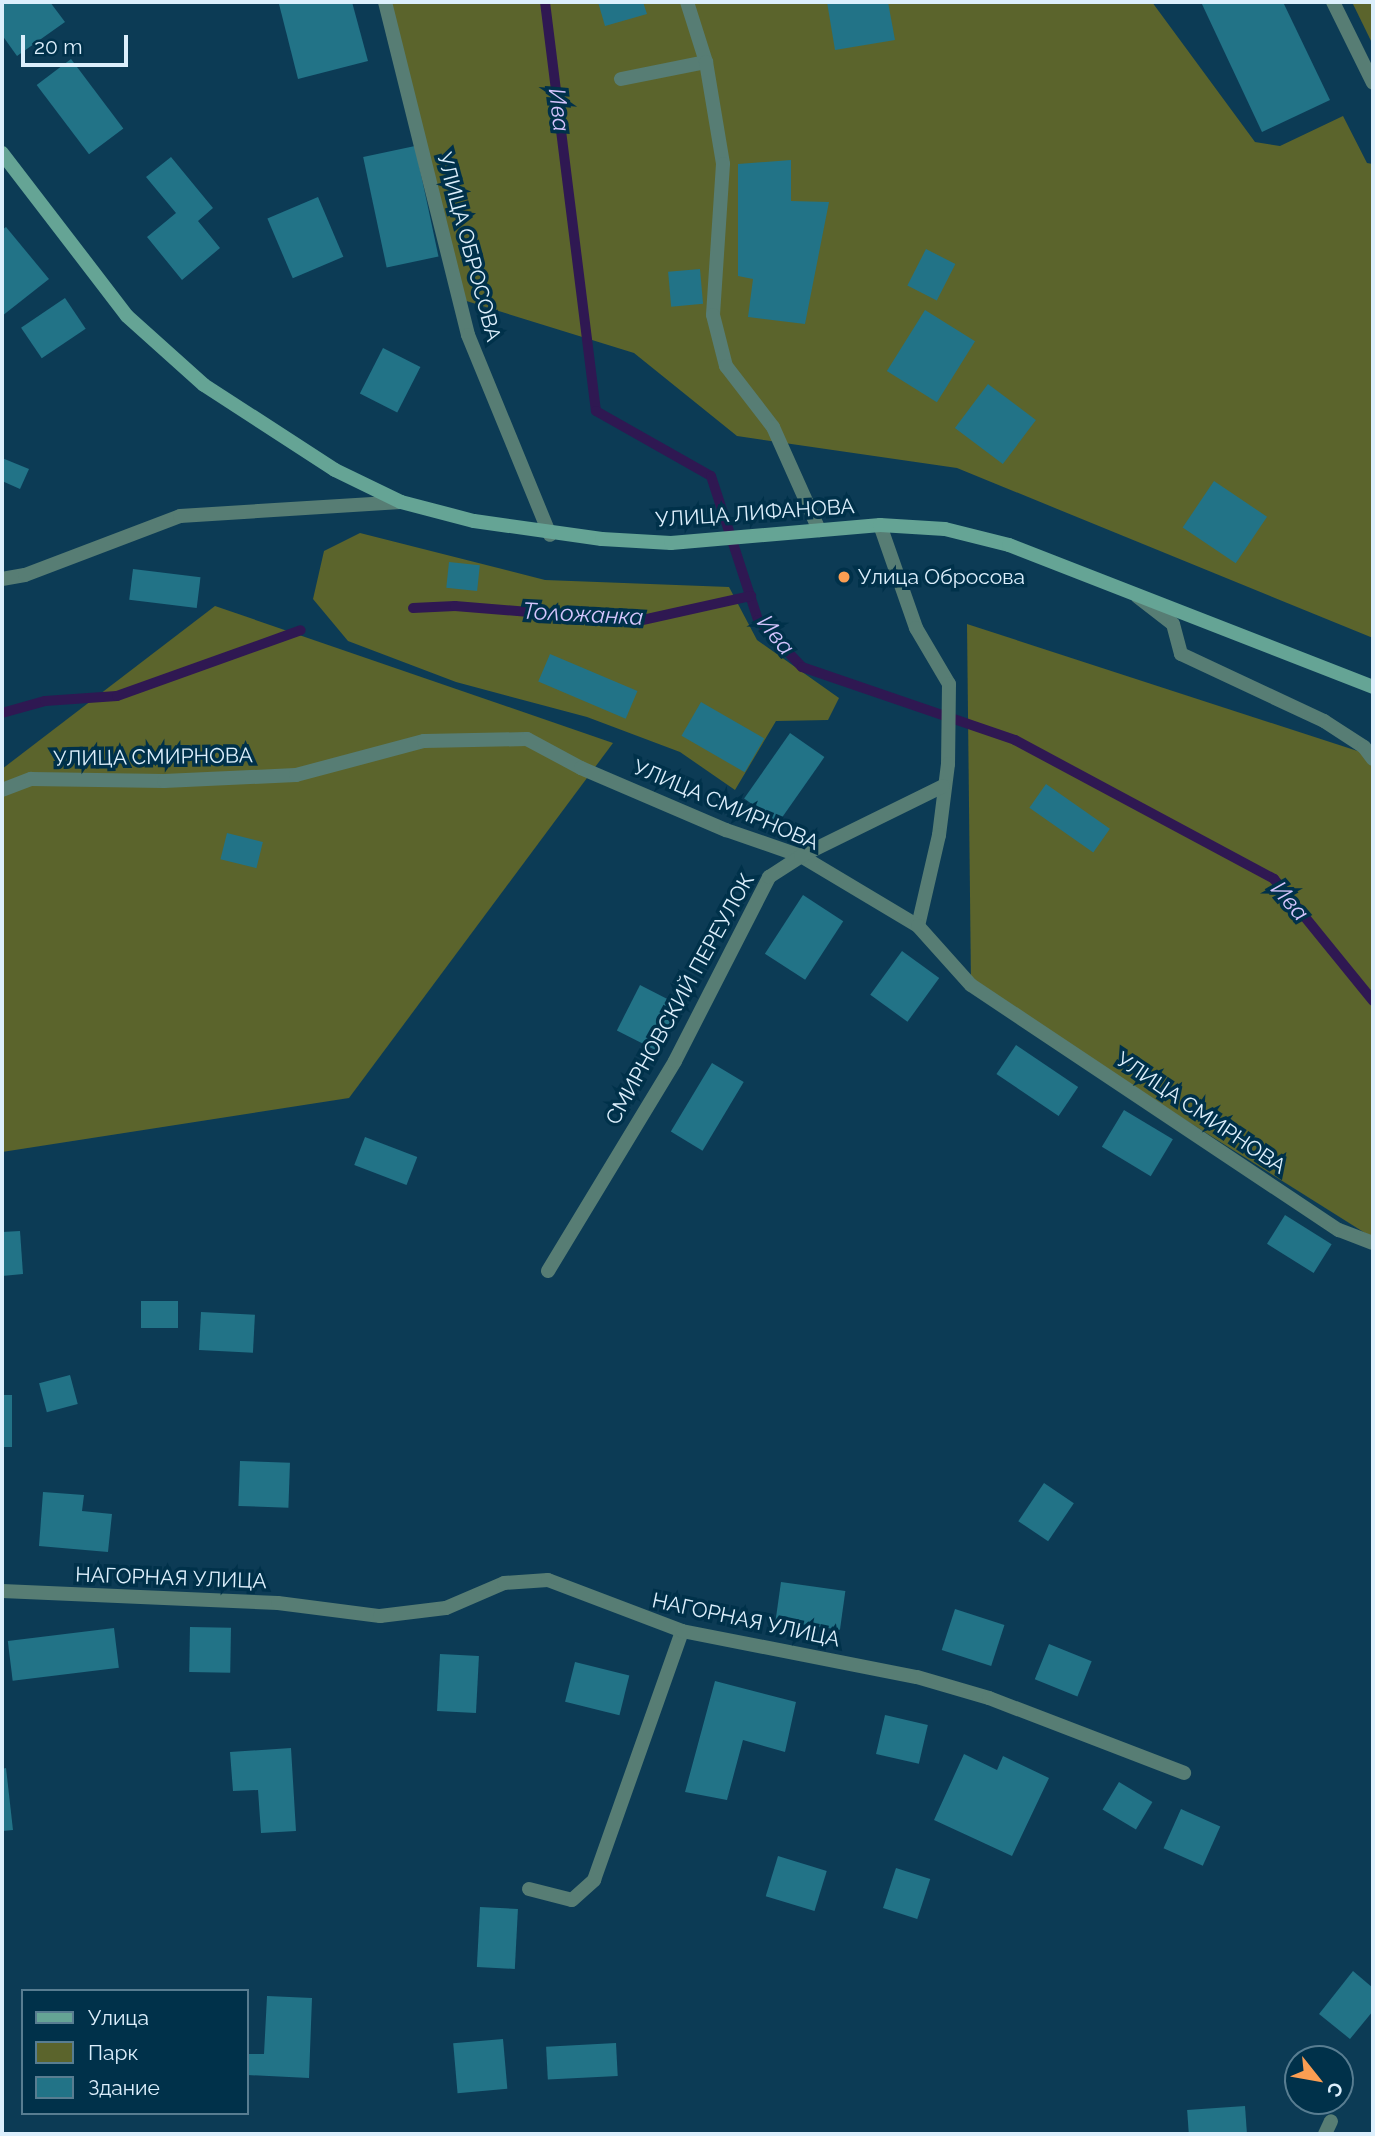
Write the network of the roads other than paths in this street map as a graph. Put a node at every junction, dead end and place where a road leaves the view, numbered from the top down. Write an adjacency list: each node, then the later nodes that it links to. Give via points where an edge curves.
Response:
1 (385, 2): 11 (street, УЛИЦА ОБРОСОВА, via 468,335)
2 (687, 2): 4 (street)
3 (1333, 2): 6 (street)
4 (706, 62): 5 (street); 10 (street, via 723,164 713,315 726,366 773,428)
5 (621, 79)
6 (1373, 83)
7 (2, 153): 8 (street, УЛИЦА ЛИФАНОВА, via 127,316 204,385 335,470)
8 (401, 502): 11 (street, УЛИЦА ЛИФАНОВА); 12 (street, via 180,516 25,575)
9 (880, 524): 10 (street, УЛИЦА ЛИФАНОВА); 13 (street, УЛИЦА ЛИФАНОВА, via 945,529 1009,545); 16 (street, via 916,628 949,684 948,764)
10 (819, 530): 11 (street, УЛИЦА ЛИФАНОВА, via 671,543)
11 (550, 535)
12 (2, 579)
13 (1136, 595): 14 (street, УЛИЦА ЛИФАНОВА); 15 (street, via 1172,624 1181,654 1324,721 1364,747)
14 (1373, 687)
15 (1373, 759)
16 (943, 786): 18 (street, СМИРНОВСКИЙ ПЕРЕУЛОК); 19 (street, via 939,835)
17 (2, 790): 18 (street, УЛИЦА СМИРНОВА, via 31,779 164,781 296,775 424,741 527,739 581,768 726,830)
18 (801, 856): 19 (street, УЛИЦА СМИРНОВА); 21 (street, СМИРНОВСКИЙ ПЕРЕУЛОК, via 769,877 675,1061)
19 (918, 926): 20 (street, УЛИЦА СМИРНОВА, via 971,985 1339,1230)
20 (1373, 1243)
21 (548, 1272)
22 (2, 1591): 23 (street, НАГОРНАЯ УЛИЦА, via 278,1603 380,1616 446,1608 504,1583 548,1580)
23 (682, 1631): 24 (street, НАГОРНАЯ УЛИЦА, via 918,1677 989,1698); 25 (street, via 594,1880 572,1900)
24 (1184, 1773)
25 (529, 1889)

